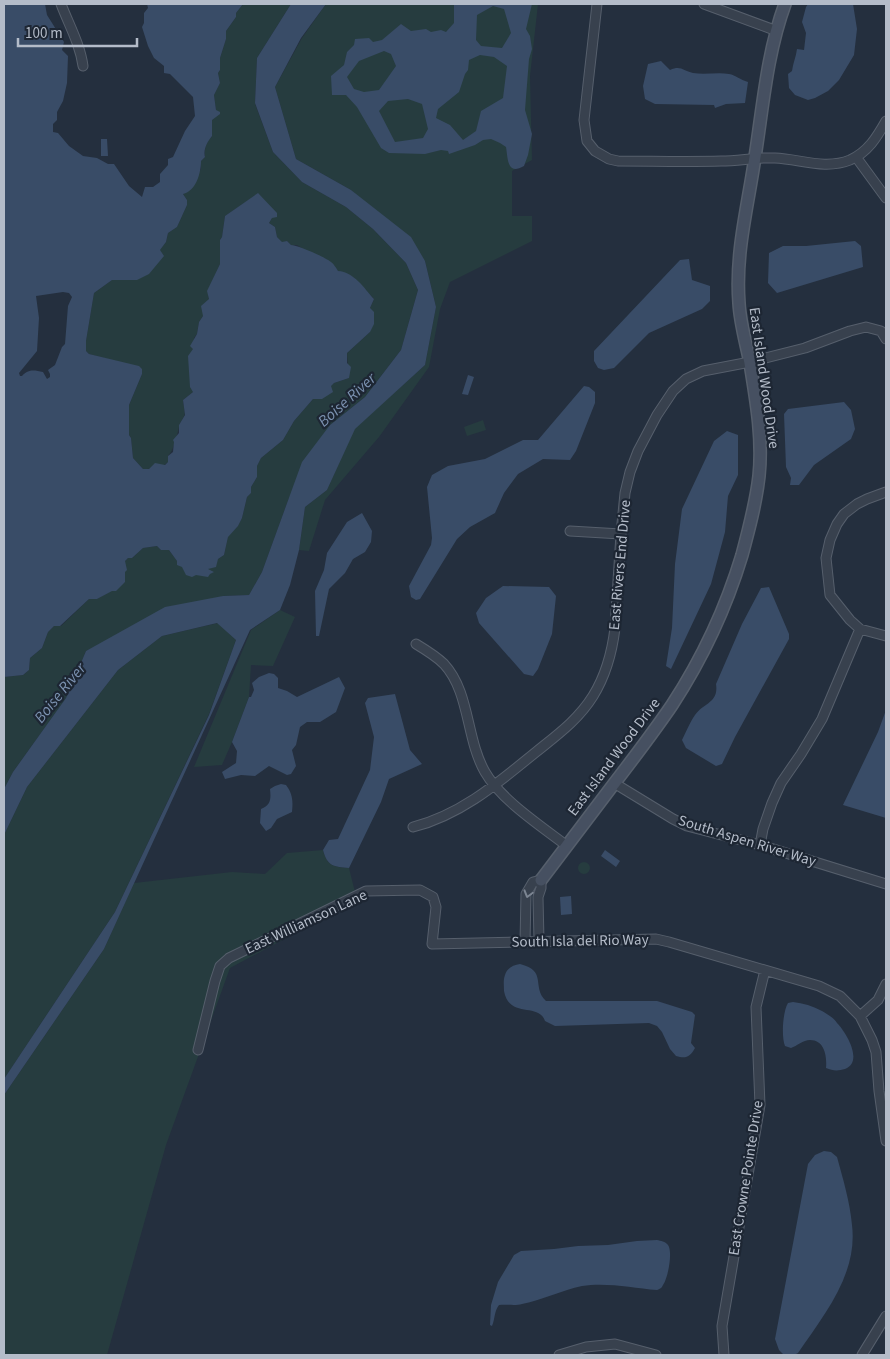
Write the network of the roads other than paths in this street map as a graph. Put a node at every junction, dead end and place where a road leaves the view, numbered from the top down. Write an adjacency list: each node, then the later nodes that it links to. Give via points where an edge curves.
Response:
1 (60, 4): 6 (street, via 77,41)
2 (597, 4): 9 (street, via 584,120 587,141 595,151 618,161)
3 (704, 4): 5 (street)
4 (785, 4): 5 (street, East Island Wood Drive)
5 (776, 31): 9 (street, East Island Wood Drive)
6 (83, 66)
7 (886, 121): 8 (street, via 872,143)
8 (856, 157): 9 (street, via 832,164); 10 (street)
9 (755, 158): 12 (street, East Island Wood Drive, via 738,270 741,324)
10 (886, 198)
11 (884, 335): 12 (street, East Rivers End Drive, via 866,327)
12 (750, 362): 15 (street, East Rivers End Drive, via 703,371 686,379 673,391 657,415 630,472); 19 (street, East Island Wood Drive, via 760,461 756,500 739,565 689,678)
13 (886, 492): 16 (street, via 857,504 844,514 830,540 826,558 830,595)
14 (570, 530): 15 (street)
15 (621, 534): 20 (street, East Rivers End Drive, via 615,628 603,677 575,719)
16 (860, 629): 17 (street); 22 (street, via 822,719 781,783)
17 (886, 636)
18 (416, 644): 20 (street, via 445,665 455,680 477,755)
19 (614, 783): 22 (street, South Aspen River Way, via 687,826); 23 (street, East Island Wood Drive)
20 (494, 786): 21 (street, East Rivers End Drive, via 457,810); 23 (street)
21 (413, 827)
22 (760, 845): 25 (street, South Aspen River Way)
23 (566, 846): 24 (street, East Island Wood Drive)
24 (541, 880): 26 (street, East Island Wood Drive); 27 (street, East Island Wood Drive, one-way to 27, via 533,882 526,894)
25 (886, 884)
26 (539, 941): 27 (street, South Isla del Rio Way); 29 (street, South Isla del Rio Way, via 656,939)
27 (526, 942): 28 (street, South Isla del Rio Way)
28 (432, 944): 32 (street, East Williamson Lane, via 436,907 433,897 420,890 366,891 229,958 220,966)
29 (765, 970): 31 (street, South Isla del Rio Way, via 820,986 840,996); 37 (street, East Crowne Pointe Drive, via 756,1008 760,1105 722,1326)
30 (886, 984): 31 (street, via 878,1000)
31 (860, 1016): 33 (street, South Isla del Rio Way, via 876,1052)
32 (198, 1050)
33 (886, 1141)
34 (886, 1316): 38 (street)
35 (559, 1355): 36 (street, via 586,1347 615,1344)
36 (656, 1355)
37 (723, 1355)
38 (862, 1355)

